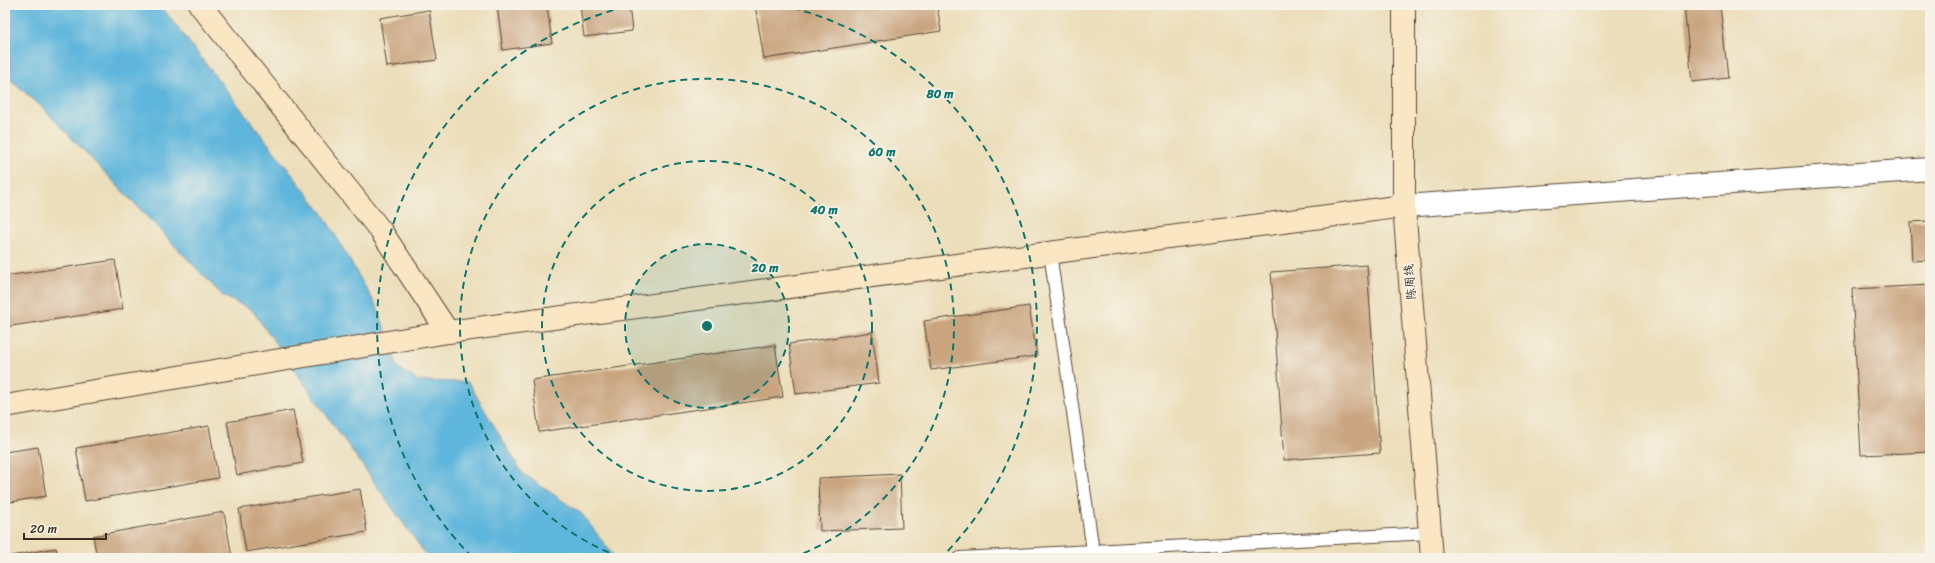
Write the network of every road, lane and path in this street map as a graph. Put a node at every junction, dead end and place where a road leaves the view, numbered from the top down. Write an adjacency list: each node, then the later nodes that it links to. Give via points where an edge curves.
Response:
1 (200, 5): 6 (street, via 381,231)
2 (1404, 5): 4 (street, 陈周线)
3 (1930, 169): 4 (street)
4 (1404, 206): 5 (street); 8 (street, 陈周线)
5 (1050, 253): 6 (street); 9 (lane)
6 (448, 332): 7 (street)
7 (5, 406)
8 (1430, 533): 9 (lane); 11 (street, 陈周线)
9 (1094, 551): 10 (lane)
10 (960, 558)
11 (1432, 558)

